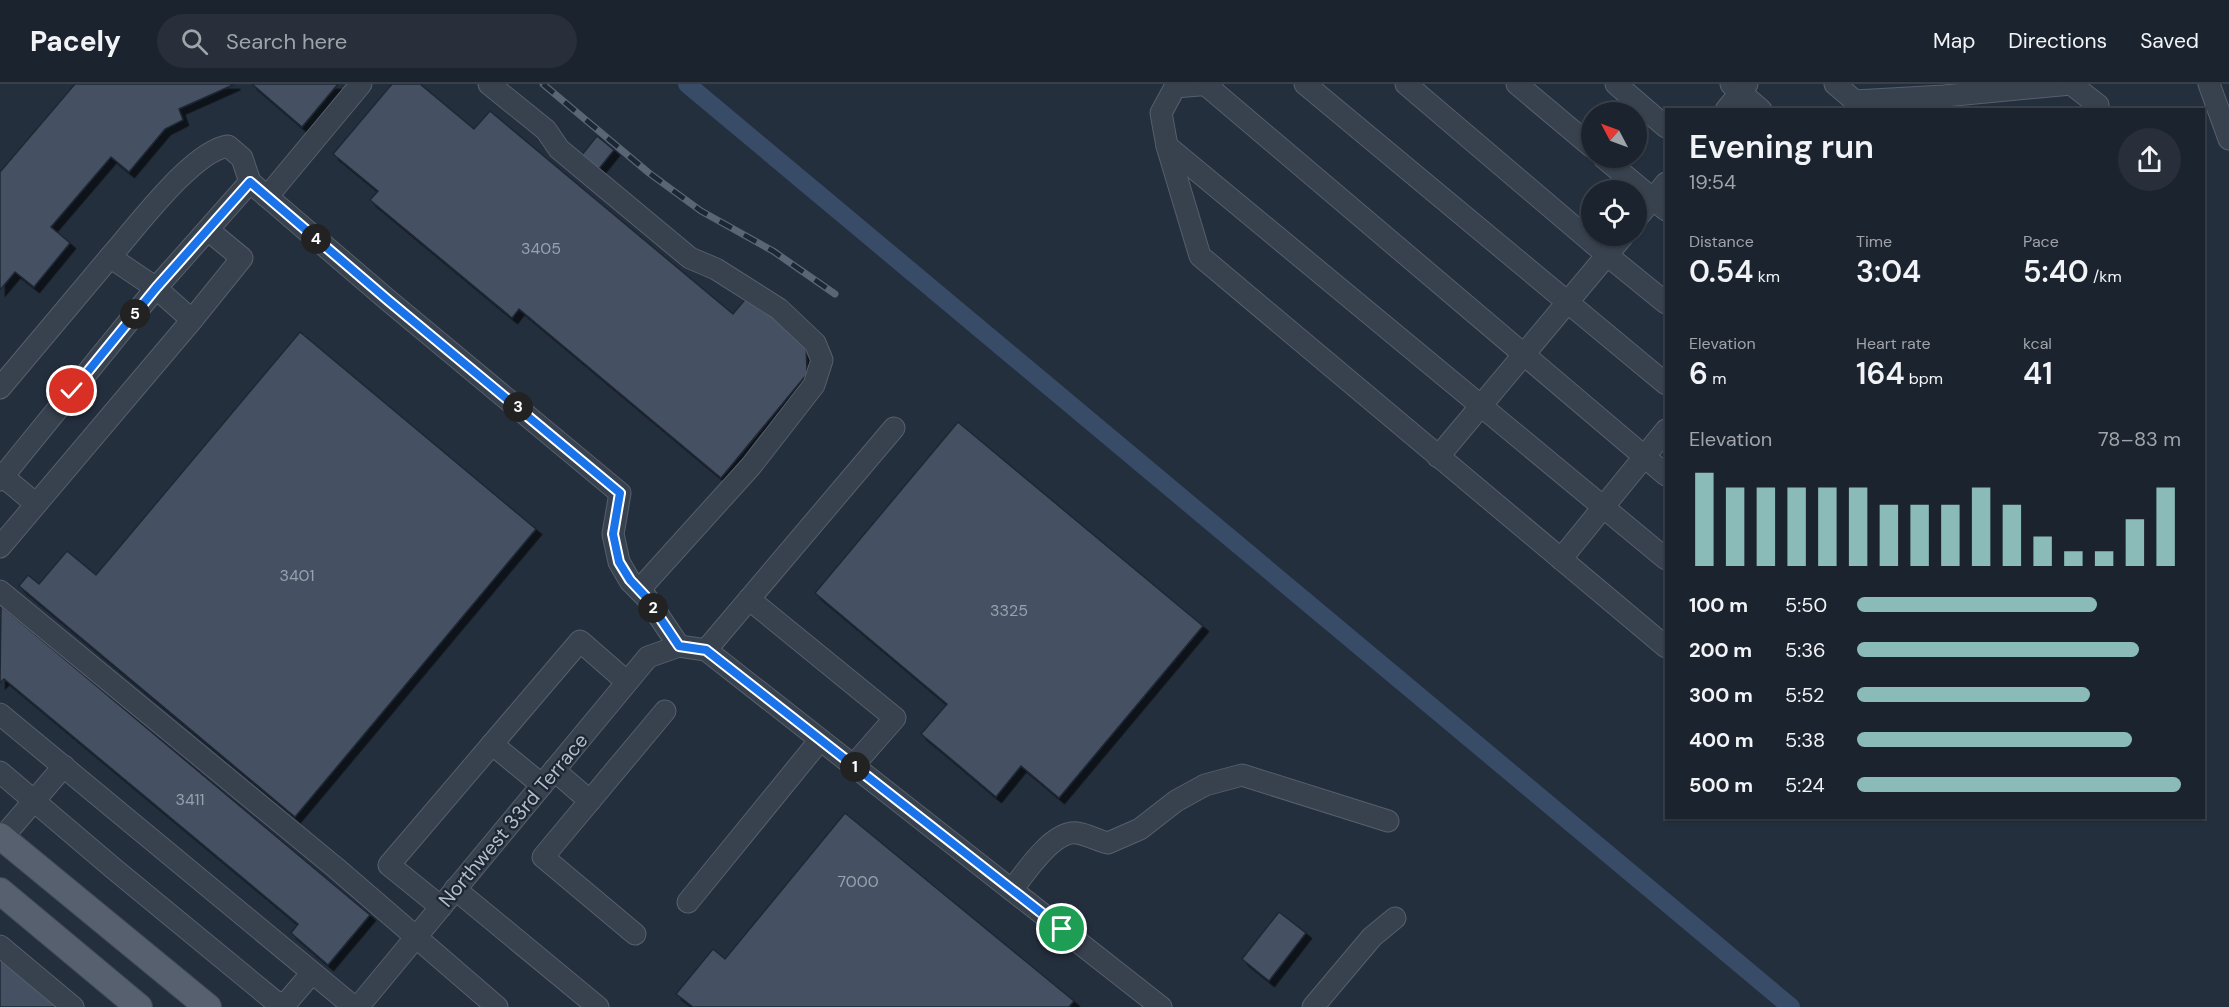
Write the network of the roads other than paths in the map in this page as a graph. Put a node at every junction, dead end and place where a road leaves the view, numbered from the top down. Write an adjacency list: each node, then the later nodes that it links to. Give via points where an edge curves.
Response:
1 (361, 84): 23 (street)
2 (489, 84): 49 (street, via 546,130 559,149 690,258 716,269 779,309 815,343 822,360 814,385 751,466)
3 (1305, 84): 32 (street)
4 (1406, 84): 28 (street)
5 (1516, 84): 18 (street)
6 (1616, 84): 17 (street)
7 (1835, 84): 13 (street)
8 (2071, 84): 12 (street); 16 (street)
9 (2209, 84): 19 (street)
10 (1209, 85): 20 (street, via 1174,87 1161,113); 34 (street)
11 (1740, 86): 14 (street); 15 (street)
12 (1952, 103): 13 (street)
13 (1860, 105)
14 (1727, 108)
15 (1759, 108)
16 (2097, 108)
17 (1665, 126)
18 (1581, 138)
19 (2229, 140)
20 (1167, 146): 37 (street); 40 (street, via 1200,256)
21 (1619, 168): 24 (street)
22 (250, 182): 23 (street); 26 (street); 29 (street, via 242,158 228,146 216,147 180,177)
23 (267, 196): 49 (street, via 620,493 614,546 619,562)
24 (1662, 197): 25 (street)
25 (1647, 210)
26 (208, 230): 30 (street); 33 (street, via 242,258)
27 (1615, 246): 28 (street)
28 (1607, 255): 31 (street); 32 (street)
29 (110, 257): 30 (street); 36 (street)
30 (156, 288): 33 (street); 43 (street)
31 (1665, 302)
32 (1567, 303): 34 (street); 35 (street)
33 (192, 320): 44 (street)
34 (1523, 354): 37 (street); 41 (street)
35 (1665, 383)
36 (0, 388)
37 (1482, 405): 40 (street); 45 (street)
38 (894, 428): 51 (street)
39 (1665, 430): 41 (street)
40 (1438, 457): 48 (street)
41 (1644, 457): 42 (street); 45 (street)
42 (1665, 474)
43 (1, 477): 44 (street)
44 (36, 504): 46 (street)
45 (1604, 507): 47 (street); 48 (street)
46 (0, 547)
47 (1665, 558)
48 (1561, 559): 53 (street)
49 (639, 590): 52 (street)
50 (0, 591): 75 (street)
51 (749, 599): 54 (street); 61 (street, via 895,718)
52 (679, 646): 54 (street); 55 (street, Northwest 33rd Terrace, via 648,657)
53 (1665, 646)
54 (706, 650): 58 (street)
55 (627, 682): 59 (street, via 580,641); 63 (street, Northwest 33rd Terrace)
56 (665, 711): 65 (street)
57 (0, 714): 60 (street)
58 (820, 740): 61 (street); 71 (street)
59 (492, 744): 63 (street); 72 (street, via 389,865)
60 (64, 766): 64 (street); 77 (street)
61 (854, 766): 69 (street)
62 (0, 772): 64 (street)
63 (548, 778): 65 (street); 68 (street, Northwest 33rd Terrace)
64 (35, 801): 67 (street); 77 (street, via 277,1003 287,1002)
65 (590, 801): 74 (street, via 543,857)
66 (1388, 821): 69 (street, via 1242,775 1205,785 1176,801 1140,829 1108,843 1077,833 1061,836 1035,859)
67 (1, 839): 80 (main road)
68 (455, 889): 72 (street, Northwest 33rd Terrace); 83 (street)
69 (1012, 890): 84 (street)
70 (0, 891): 79 (main road)
71 (688, 902)
72 (441, 907): 75 (street, Northwest 33rd Terrace)
73 (1395, 918): 85 (street, via 1372,937)
74 (635, 934)
75 (416, 937): 81 (street, Northwest 33rd Terrace); 82 (street)
76 (0, 946): 78 (street)
77 (312, 973): 81 (street)
78 (73, 1007)
79 (140, 1007)
80 (208, 1007)
81 (356, 1007)
82 (497, 1007)
83 (598, 1007)
84 (1161, 1007)
85 (1313, 1007)

